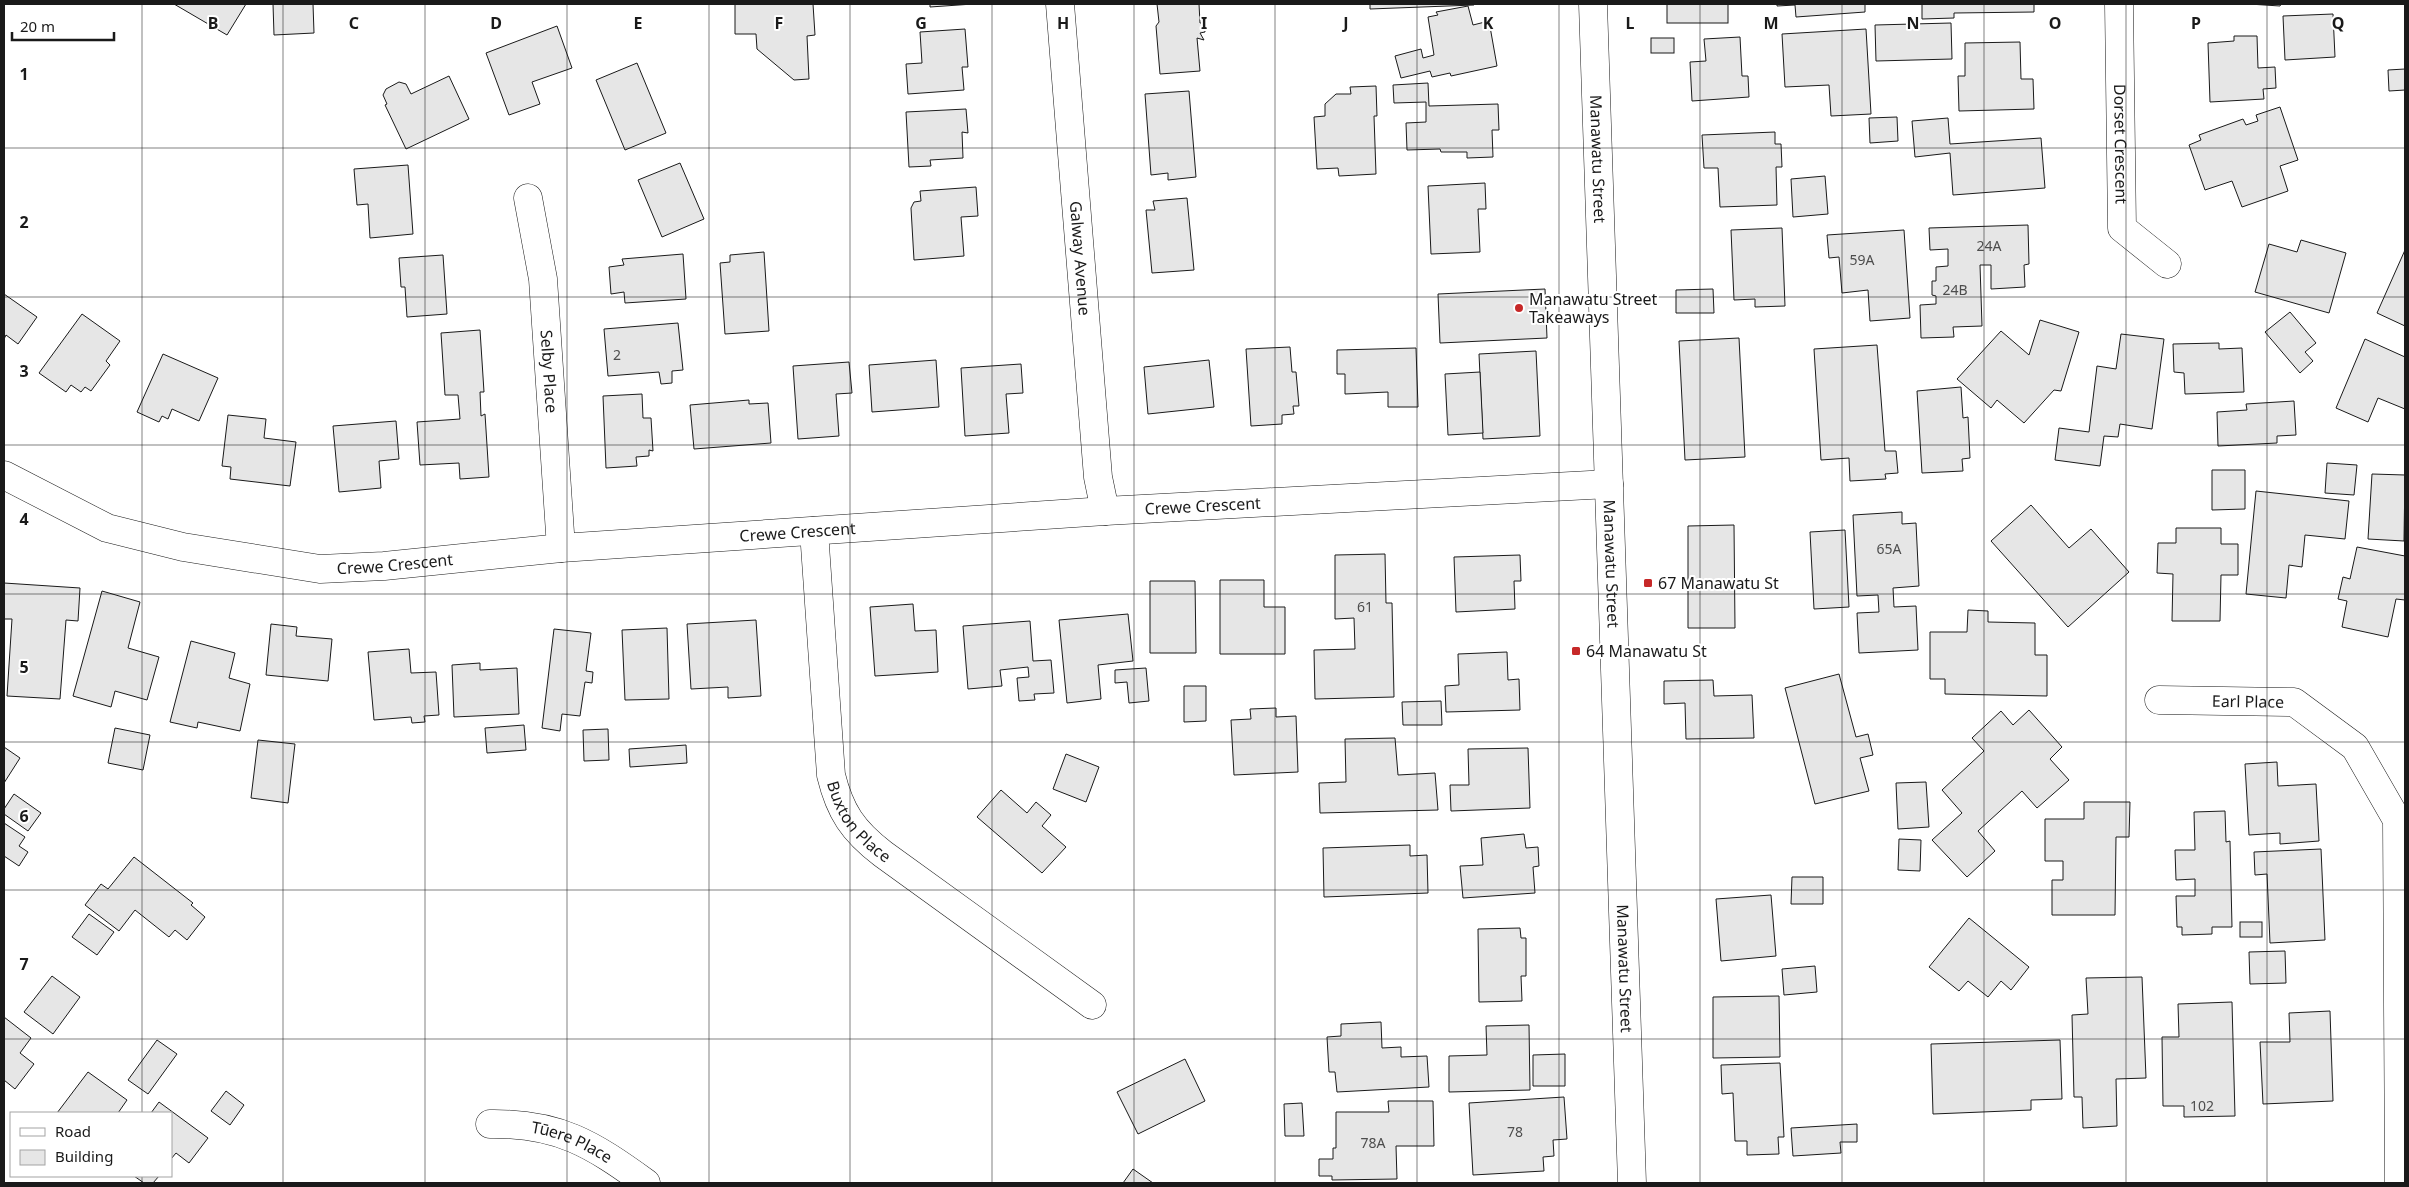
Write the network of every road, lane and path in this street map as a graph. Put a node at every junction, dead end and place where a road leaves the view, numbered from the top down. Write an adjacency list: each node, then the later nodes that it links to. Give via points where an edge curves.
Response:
1 (1060, 4): 8 (street, Galway Avenue, via 1098,477)
2 (1593, 4): 7 (street, Manawatu Street)
3 (2119, 4): 5 (street, Dorset Crescent, via 2122,228)
4 (528, 198): 10 (street, Selby Place, via 543,279)
5 (2167, 264)
6 (5, 478): 10 (street, Crewe Crescent, via 107,528 182,547 320,569 384,566)
7 (1609, 484): 8 (street, Crewe Crescent); 15 (street, Manawatu Street)
8 (1105, 511): 9 (street, Crewe Crescent)
9 (814, 531): 10 (street, Crewe Crescent); 12 (street, Buxton Place, via 831,775 844,813 861,837 876,849)
10 (561, 548)
11 (2159, 700): 16 (street, Earl Place, via 2294,702 2355,747 2397,820)
12 (1092, 1005)
13 (490, 1124): 14 (street, Tūere Place, via 544,1128 576,1139 605,1153)
14 (646, 1183)
15 (1632, 1183)
16 (2399, 1183)

